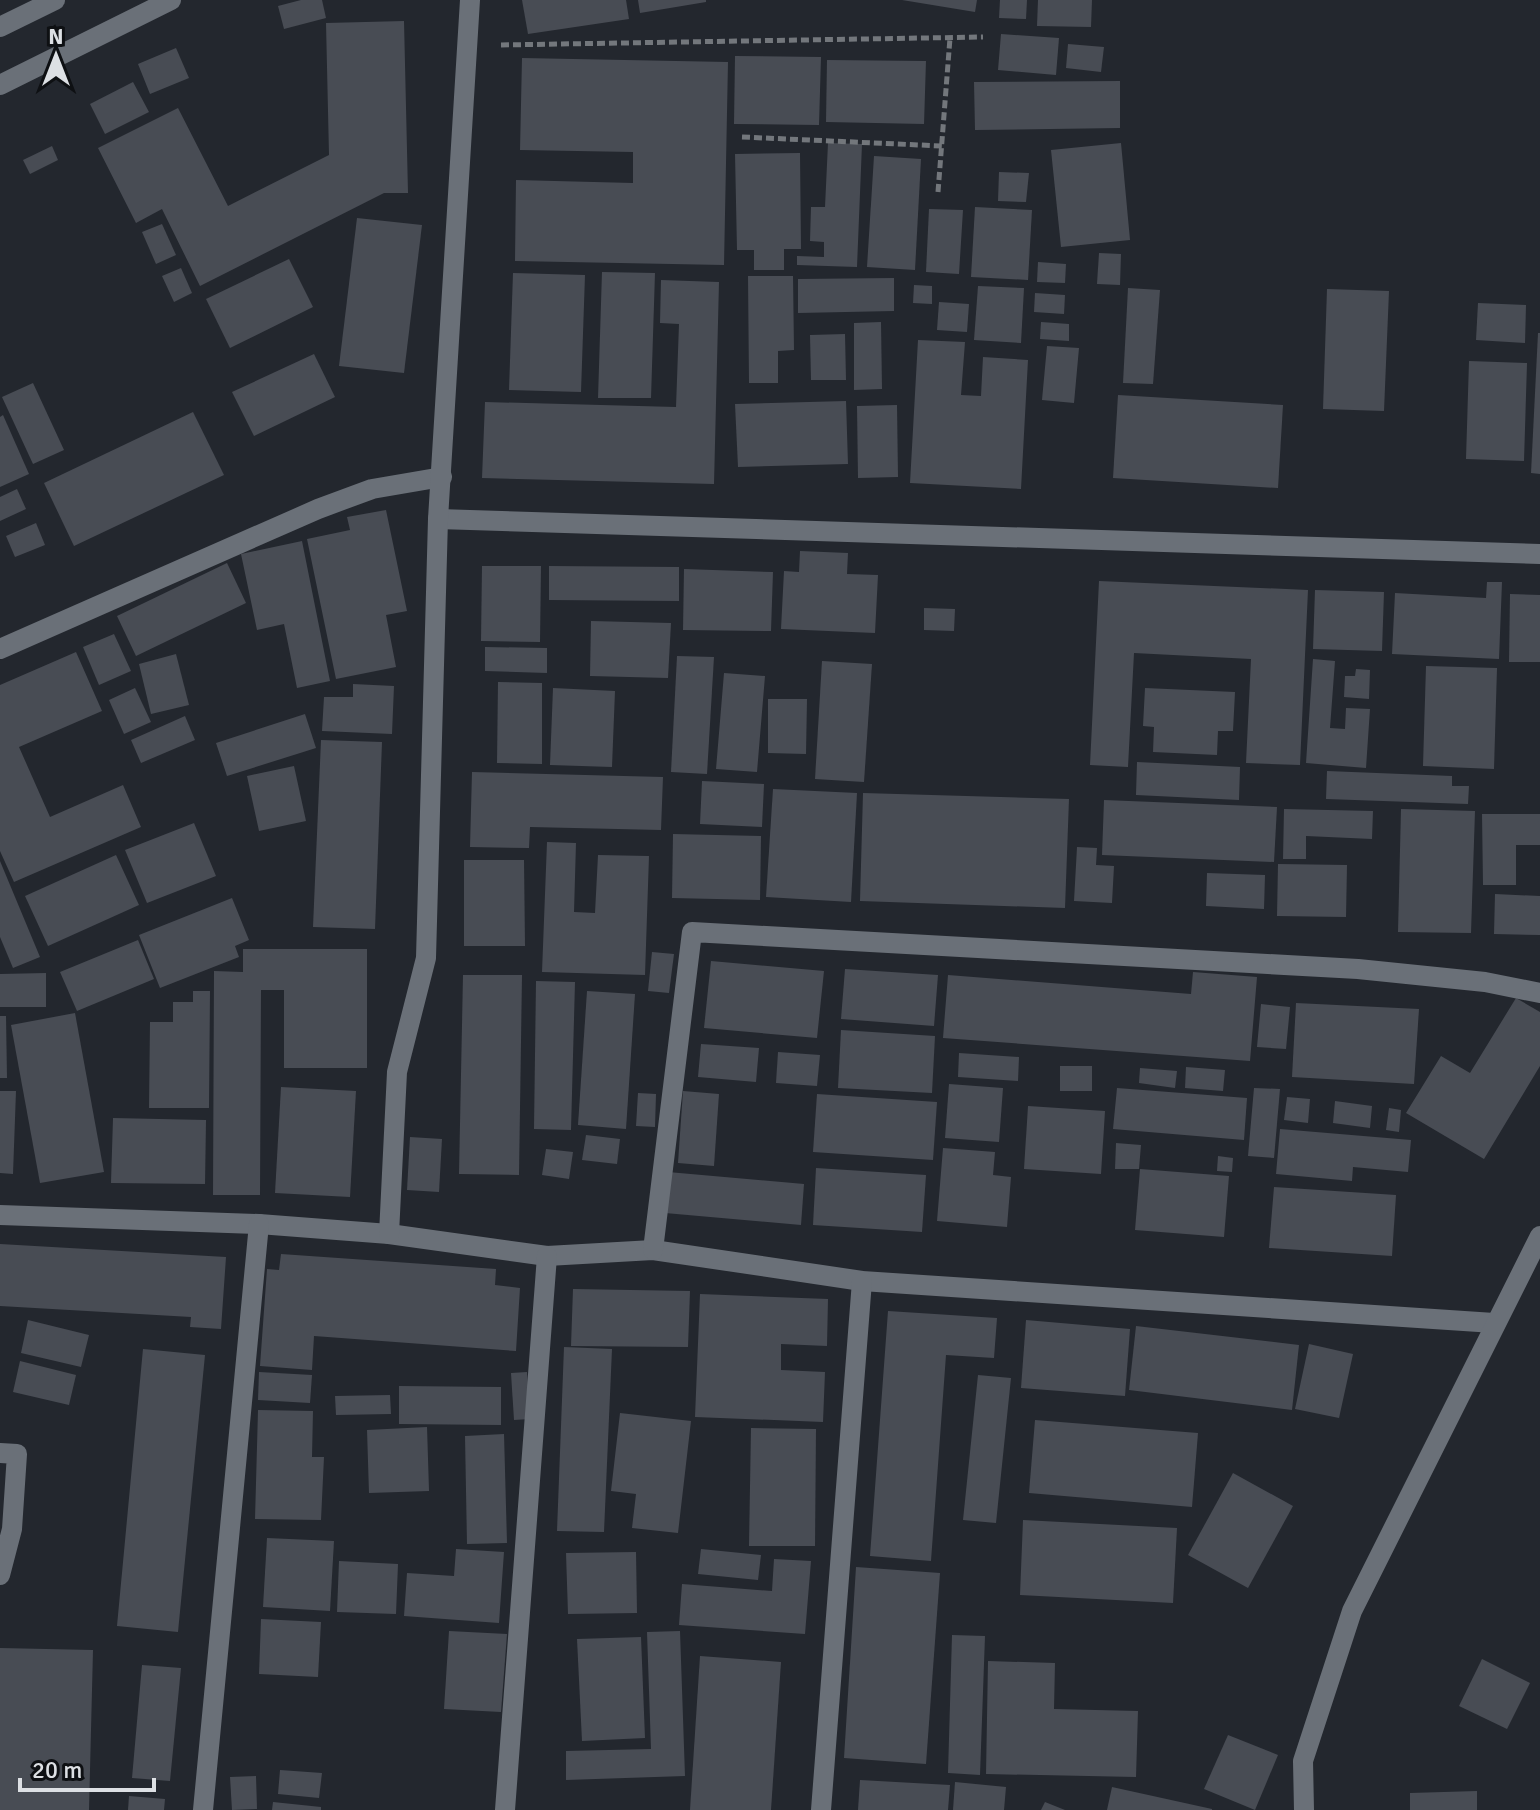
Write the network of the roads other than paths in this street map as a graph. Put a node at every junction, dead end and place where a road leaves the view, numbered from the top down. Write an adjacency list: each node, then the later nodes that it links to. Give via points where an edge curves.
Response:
1 (55, 0): 4 (street)
2 (171, 0): 5 (street)
3 (470, 0): 6 (street)
4 (0, 27)
5 (0, 85)
6 (442, 477): 7 (street); 9 (street, via 372,489 318,509)
7 (438, 519): 8 (street); 13 (street, via 426,958 397,1072)
8 (1540, 554)
9 (0, 649)
10 (1540, 993): 15 (street, via 1358,969 692,932)
11 (0, 1215): 12 (street)
12 (259, 1224): 13 (street); 21 (street)
13 (389, 1234): 16 (street)
14 (1540, 1236): 18 (street)
15 (653, 1250): 16 (street); 17 (street)
16 (547, 1256): 22 (street)
17 (862, 1281): 18 (street); 23 (street)
18 (1494, 1323): 24 (street, via 1352,1611 1303,1761)
19 (0, 1453): 20 (street, via 17,1454 12,1529)
20 (0, 1575)
21 (203, 1810)
22 (505, 1810)
23 (821, 1810)
24 (1304, 1810)

